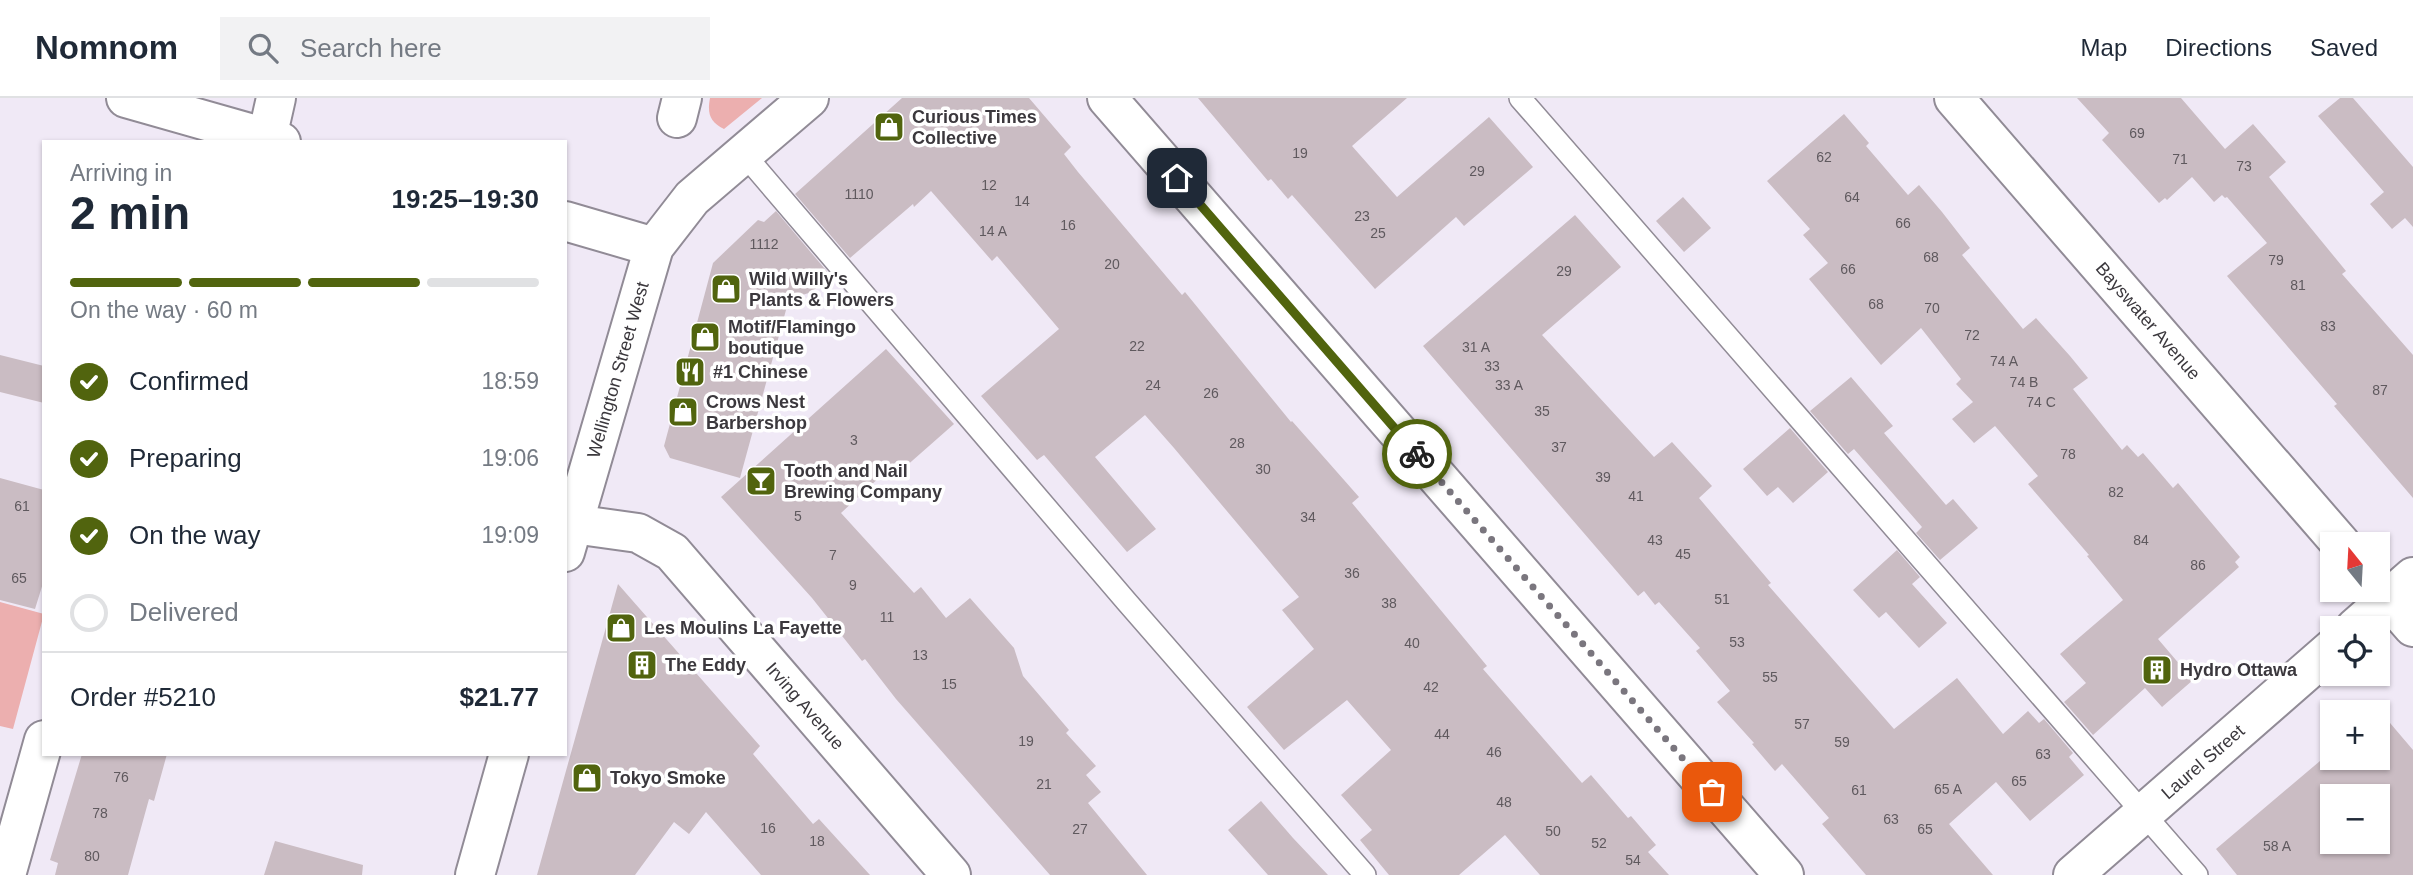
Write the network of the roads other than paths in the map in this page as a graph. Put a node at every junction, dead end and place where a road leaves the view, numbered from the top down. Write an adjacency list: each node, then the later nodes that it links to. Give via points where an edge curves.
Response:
1 (126, 98): 7 (street)
2 (276, 98): 7 (street)
3 (809, 98): 8 (street, Wellington Street West)
4 (1107, 98): 24 (street)
5 (1520, 98): 19 (lane)
6 (1954, 98): 11 (street, Bayswater Avenue)
7 (270, 140)
8 (743, 153): 10 (street, Wellington Street West, via 692,198); 23 (lane)
9 (567, 222): 10 (street)
10 (654, 247): 12 (street, Wellington Street West)
11 (2331, 532)
12 (569, 538): 22 (street, Irving Avenue, via 638,533 672,552)
13 (2393, 588): 14 (street); 15 (street)
14 (2366, 616)
15 (2413, 627)
16 (2320, 659): 19 (street, Laurel Street)
17 (42, 747): 20 (street)
18 (508, 756): 21 (street)
19 (2144, 814): 25 (street, Laurel Street); 26 (lane)
20 (6, 875)
21 (475, 875)
22 (951, 875)
23 (1365, 875)
24 (1784, 875)
25 (2073, 875)
26 (2197, 875)

